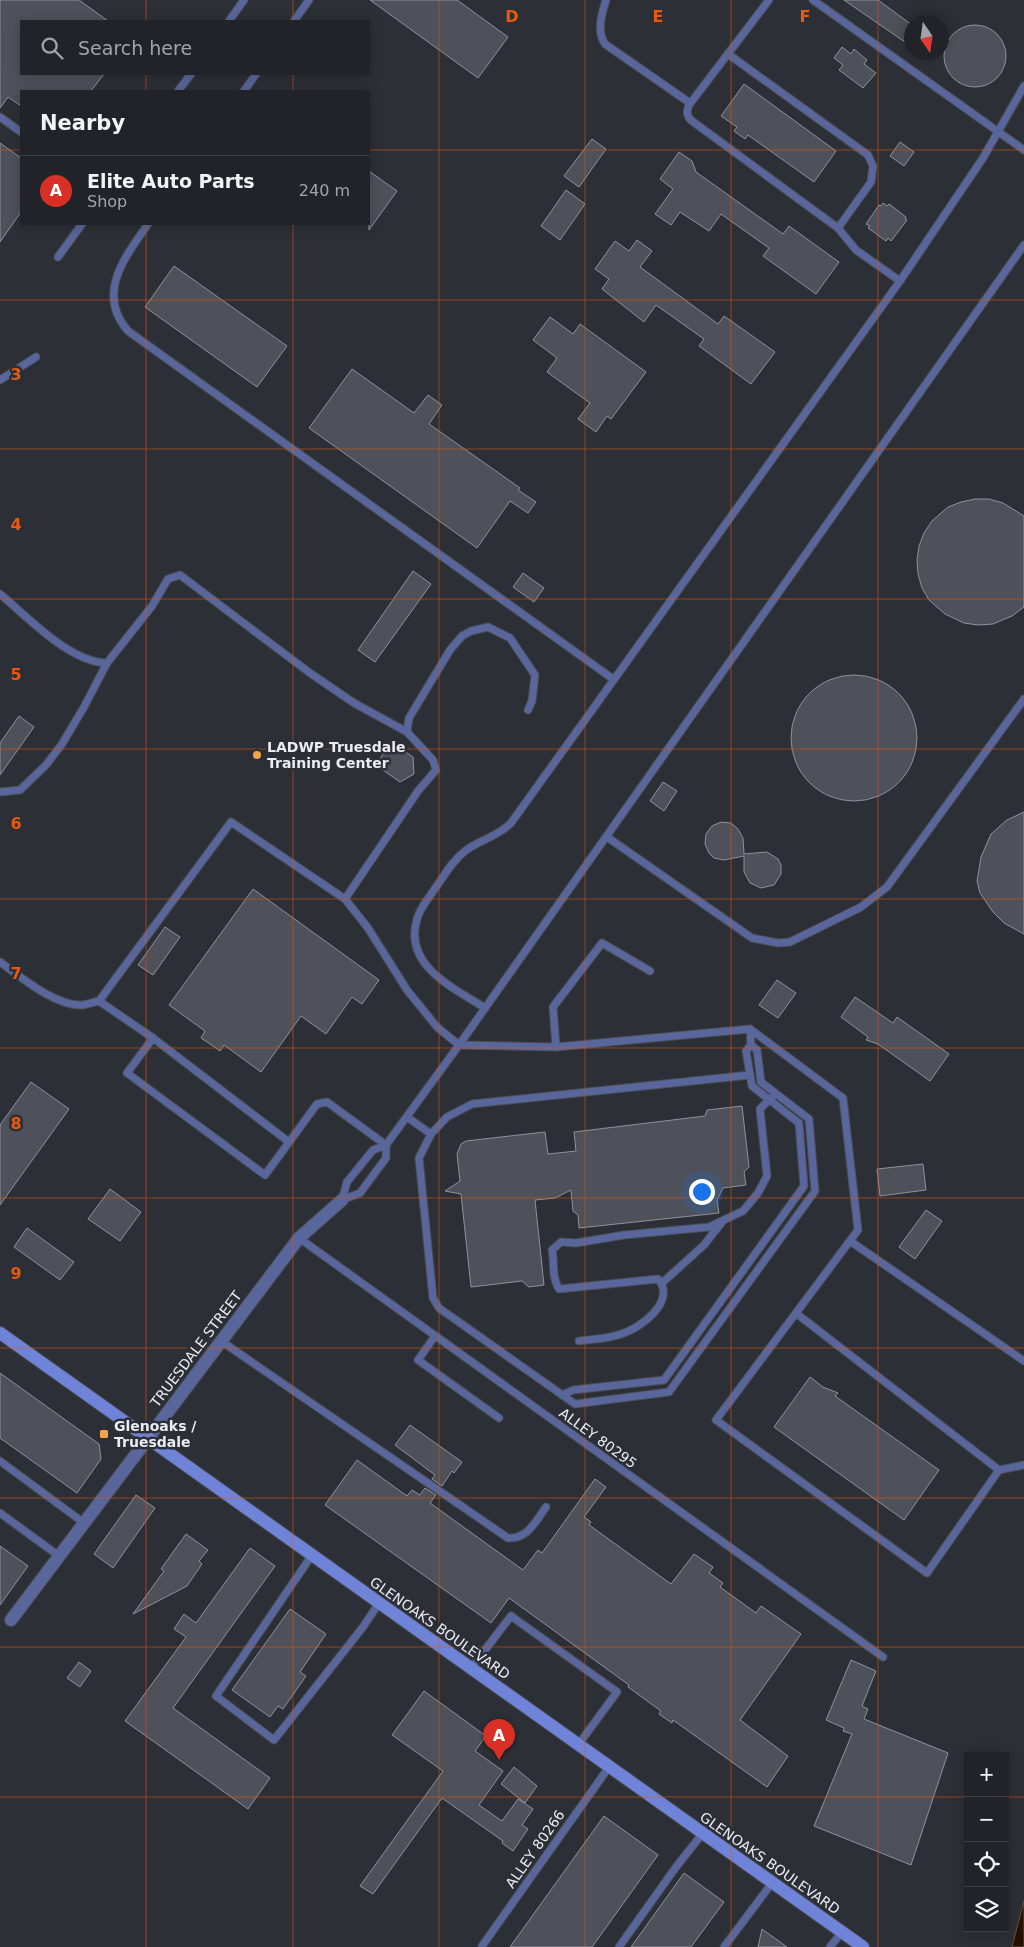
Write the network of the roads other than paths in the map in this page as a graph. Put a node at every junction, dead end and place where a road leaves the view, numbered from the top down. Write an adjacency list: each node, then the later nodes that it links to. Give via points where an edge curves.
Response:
1 (244, 0): 6 (lane)
2 (309, 0): 7 (lane)
3 (606, 0): 14 (lane, via 600,27 605,44)
4 (769, 0): 8 (lane)
5 (813, 0): 17 (lane)
6 (230, 20)
7 (295, 20)
8 (728, 54): 14 (lane); 21 (lane, via 868,156 873,171 871,182)
9 (189, 75): 12 (lane)
10 (255, 75): 13 (lane)
11 (1024, 86): 17 (lane)
12 (179, 90)
13 (245, 90)
14 (690, 103): 21 (lane, via 687,111 692,121)
15 (0, 117): 16 (lane)
16 (20, 131)
17 (998, 131): 18 (lane); 24 (lane)
18 (1024, 150)
19 (81, 225): 23 (lane)
20 (147, 225): 29 (lane, via 123,259 115,281 117,312 128,331)
21 (838, 228): 24 (lane, via 856,250)
22 (1024, 245): 34 (lane)
23 (58, 257)
24 (900, 280): 29 (lane)
25 (36, 357): 26 (lane)
26 (0, 380)
27 (0, 594): 28 (lane, via 67,650 96,663)
28 (107, 663): 32 (lane, via 152,606 168,579 180,575 354,703); 33 (lane, via 46,765 20,790)
29 (613, 679): 39 (lane, via 511,823 461,854 417,918 416,941 424,964 437,977)
30 (1024, 699): 34 (lane, via 888,887 861,907 790,942 778,944 752,938)
31 (528, 710): 32 (lane, via 535,674 510,638 488,627 471,630 450,650 409,718)
32 (407, 732): 35 (lane, via 433,760 436,770 418,791)
33 (0, 792)
34 (607, 837): 39 (lane)
35 (345, 899): 38 (lane, via 232,822); 42 (lane, via 368,928 407,990 438,1027)
36 (0, 962): 38 (lane, via 58,1000 82,1005)
37 (650, 971): 44 (lane, via 602,942 553,1006)
38 (99, 1001): 41 (lane)
39 (486, 1008): 42 (lane)
40 (750, 1029): 43 (lane); 44 (lane); 55 (lane, via 843,1098 858,1230)
41 (154, 1038): 50 (lane); 50 (lane, via 127,1074 265,1175)
42 (460, 1044): 44 (lane); 48 (lane)
43 (751, 1045): 45 (lane, via 746,1051); 46 (lane, via 756,1050 761,1082)
44 (556, 1047)
45 (750, 1075): 47 (lane, via 752,1086); 49 (lane, via 472,1104 447,1117)
46 (775, 1093): 47 (lane); 63 (lane, via 809,1119 815,1191 669,1392 575,1404)
47 (769, 1100): 53 (lane, via 760,1109 767,1176 743,1211); 63 (lane, via 799,1123 804,1186 664,1380 573,1390)
48 (406, 1117): 49 (lane); 51 (lane)
49 (431, 1134): 63 (lane, via 419,1158 433,1298 439,1308)
50 (289, 1142): 51 (lane, via 317,1104 326,1102)
51 (386, 1145): 52 (lane, via 373,1150 347,1182); 52 (lane, via 386,1158 360,1193)
52 (342, 1200): 54 (street, TRUESDALE STREET)
53 (723, 1220): 56 (lane, via 704,1245); 56 (lane, via 709,1226 576,1243 561,1242 552,1250 553,1280 559,1289 658,1279)
54 (299, 1238): 59 (lane, ALLEY 80295); 60 (street, TRUESDALE STREET)
55 (850, 1241): 57 (lane); 62 (lane)
56 (662, 1283): 61 (lane, via 664,1294 661,1304 637,1328 619,1336)
57 (797, 1314): 68 (lane); 68 (lane, via 716,1420 927,1572)
58 (0, 1333): 65 (main road, GLENOAKS BOULEVARD)
59 (435, 1336): 64 (lane, via 418,1360); 76 (lane, ALLEY 80295)
60 (221, 1341): 65 (street, TRUESDALE STREET); 69 (lane, via 508,1538 526,1534)
61 (579, 1341)
62 (1024, 1361)
63 (562, 1396)
64 (499, 1418)
65 (147, 1438): 71 (street, TRUESDALE STREET); 72 (main road, GLENOAKS BOULEVARD)
66 (0, 1461): 71 (lane)
67 (1024, 1465): 68 (lane)
68 (999, 1470)
69 (546, 1507)
70 (0, 1513): 73 (lane)
71 (84, 1523): 73 (street, TRUESDALE STREET)
72 (312, 1555): 74 (main road, GLENOAKS BOULEVARD); 74 (lane, via 216,1696 274,1740)
73 (59, 1556): 75 (street, TRUESDALE STREET)
74 (379, 1603): 77 (main road, GLENOAKS BOULEVARD)
75 (10, 1620)
76 (883, 1657)
77 (472, 1667): 78 (main road, GLENOAKS BOULEVARD); 78 (lane, via 512,1616 617,1692)
78 (578, 1745): 79 (main road, GLENOAKS BOULEVARD)
79 (609, 1767): 80 (main road, GLENOAKS BOULEVARD); 84 (lane, ALLEY 80266)
80 (703, 1833): 81 (main road, GLENOAKS BOULEVARD); 85 (lane)
81 (772, 1883): 82 (main road, GLENOAKS BOULEVARD); 83 (lane)
82 (842, 1932): 87 (lane); 88 (main road, GLENOAKS BOULEVARD)
83 (730, 1943): 86 (lane)
84 (483, 1946)
85 (619, 1947)
86 (724, 1947)
87 (830, 1947)
88 (863, 1947)

